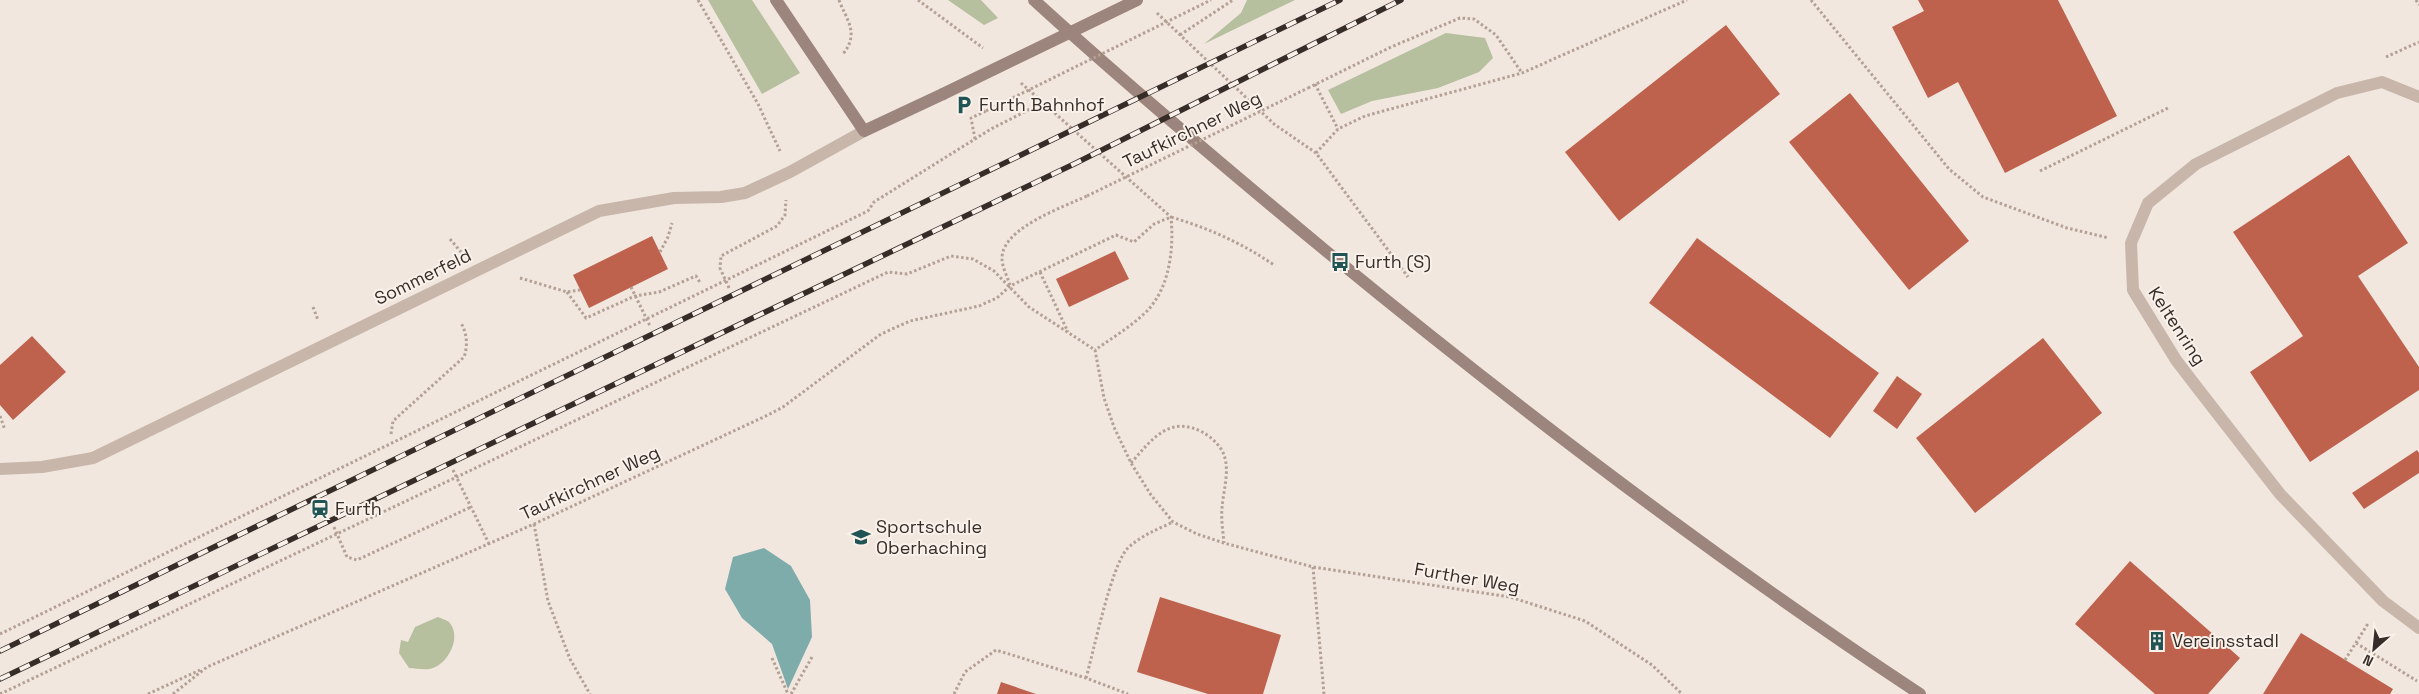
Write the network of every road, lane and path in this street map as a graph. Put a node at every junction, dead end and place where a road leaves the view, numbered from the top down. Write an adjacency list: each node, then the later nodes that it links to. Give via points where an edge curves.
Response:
1 (698, 0): 22 (path)
2 (776, 0): 17 (main road)
3 (839, 0): 17 (path, via 852,24 848,48)
4 (918, 0): 15 (path)
5 (1034, 0): 83 (main road, via 1115,74 1430,336 1666,516 1848,647)
6 (1137, 0): 25 (main road, bridge)
7 (1211, 0): 26 (path, bridge, via 971,118)
8 (1234, 0): 14 (path)
9 (1687, 0): 16 (path)
10 (1811, 0): 31 (path, via 1949,169 1983,197 2067,228)
11 (2416, 0): 12 (path)
12 (2419, 5)
13 (1155, 12): 14 (path)
14 (1180, 35): 27 (path, via 1274,124)
15 (988, 52)
16 (1522, 73): 19 (path, Taufkirchner Weg, via 1496,35 1474,19 1460,18); 24 (path, via 1365,116)
17 (825, 76): 25 (main road)
18 (1015, 78): 21 (path)
19 (1316, 84): 24 (path); 38 (path, Taufkirchner Weg, bridge, via 1034,221 1015,234 1005,246 1002,259)
20 (2419, 97): 31 (street, Keltenring, via 2382,82 2337,93 2196,164 2148,203)
21 (1042, 103): 26 (path); 30 (path)
22 (758, 104)
23 (2168, 108): 28 (path)
24 (1338, 129): 27 (path)
25 (864, 131): 53 (street, Sommerfeld, via 745,193 674,198 599,211 93,458 42,467)
26 (975, 140): 36 (path, via 874,202 868,212)
27 (1316, 153): 35 (path)
28 (2040, 171)
29 (787, 196): 36 (path, via 785,215 776,226 721,256 718,262)
30 (1171, 217): 32 (path, via 1201,226 1252,249); 33 (path, Taufkirchner Weg, via 1154,224 1134,242 1116,235); 48 (path, via 1173,239 1168,269 1157,297 1148,311)
31 (2131, 243): 64 (street, Keltenring, via 2133,290 2176,360 2280,494)
32 (1274, 265)
33 (1040, 272): 38 (path, Taufkirchner Weg); 47 (path)
34 (516, 277): 42 (path)
35 (1408, 277)
36 (725, 280): 40 (path); 44 (path)
37 (701, 284): 43 (path, via 696,276 659,292)
38 (1010, 286): 47 (path, via 1028,307); 55 (path, via 982,264 958,255 907,274 888,272); 58 (path, Taufkirchner Weg, via 997,298 979,306 895,327 783,407)
39 (631, 287): 43 (path)
40 (729, 288)
41 (580, 290): 42 (path)
42 (567, 292): 43 (path, via 586,318)
43 (635, 296): 44 (path)
44 (647, 319): 46 (path); 66 (path)
45 (461, 323): 51 (path, via 465,329 467,349 464,357 393,420)
46 (650, 326)
47 (1069, 332): 48 (path)
48 (1095, 350): 52 (path, Further Weg, via 1104,398)
49 (0, 416): 50 (path)
50 (5, 430)
51 (391, 434)
52 (1131, 463): 57 (path, Further Weg); 61 (path, via 1152,439 1173,426 1192,426 1212,437 1224,454 1221,510)
53 (0, 469)
54 (453, 470): 55 (path)
55 (457, 477): 56 (path); 60 (path)
56 (471, 506): 60 (path, via 356,560 347,557); 62 (path)
57 (1173, 522): 61 (path, Further Weg); 72 (path, via 1140,537 1125,551 1116,568)
58 (534, 524): 62 (path, Taufkirchner Weg); 77 (path, via 548,601 570,659)
59 (334, 527): 60 (path)
60 (337, 534): 74 (path)
61 (1224, 543): 63 (path, Further Weg)
62 (489, 544): 71 (path, Taufkirchner Weg)
63 (1313, 567): 81 (path); 82 (path, Further Weg, via 1510,597 1585,621 1652,665)
64 (2383, 601): 65 (street, Keltenring); 67 (path)
65 (2419, 628)
66 (0, 634)
67 (2356, 643): 70 (path); 73 (path)
68 (812, 657): 78 (path)
69 (772, 658): 78 (path)
70 (2345, 660)
71 (206, 667): 75 (path); 76 (path, Taufkirchner Weg)
72 (1086, 678): 79 (path, via 996,650 966,672); 80 (path)
73 (2416, 681)
74 (0, 694)
75 (148, 694)
76 (173, 694)
77 (590, 694)
78 (789, 694)
79 (954, 694)
80 (1128, 694)
81 (1324, 694)
82 (1682, 694)
83 (1920, 694)

